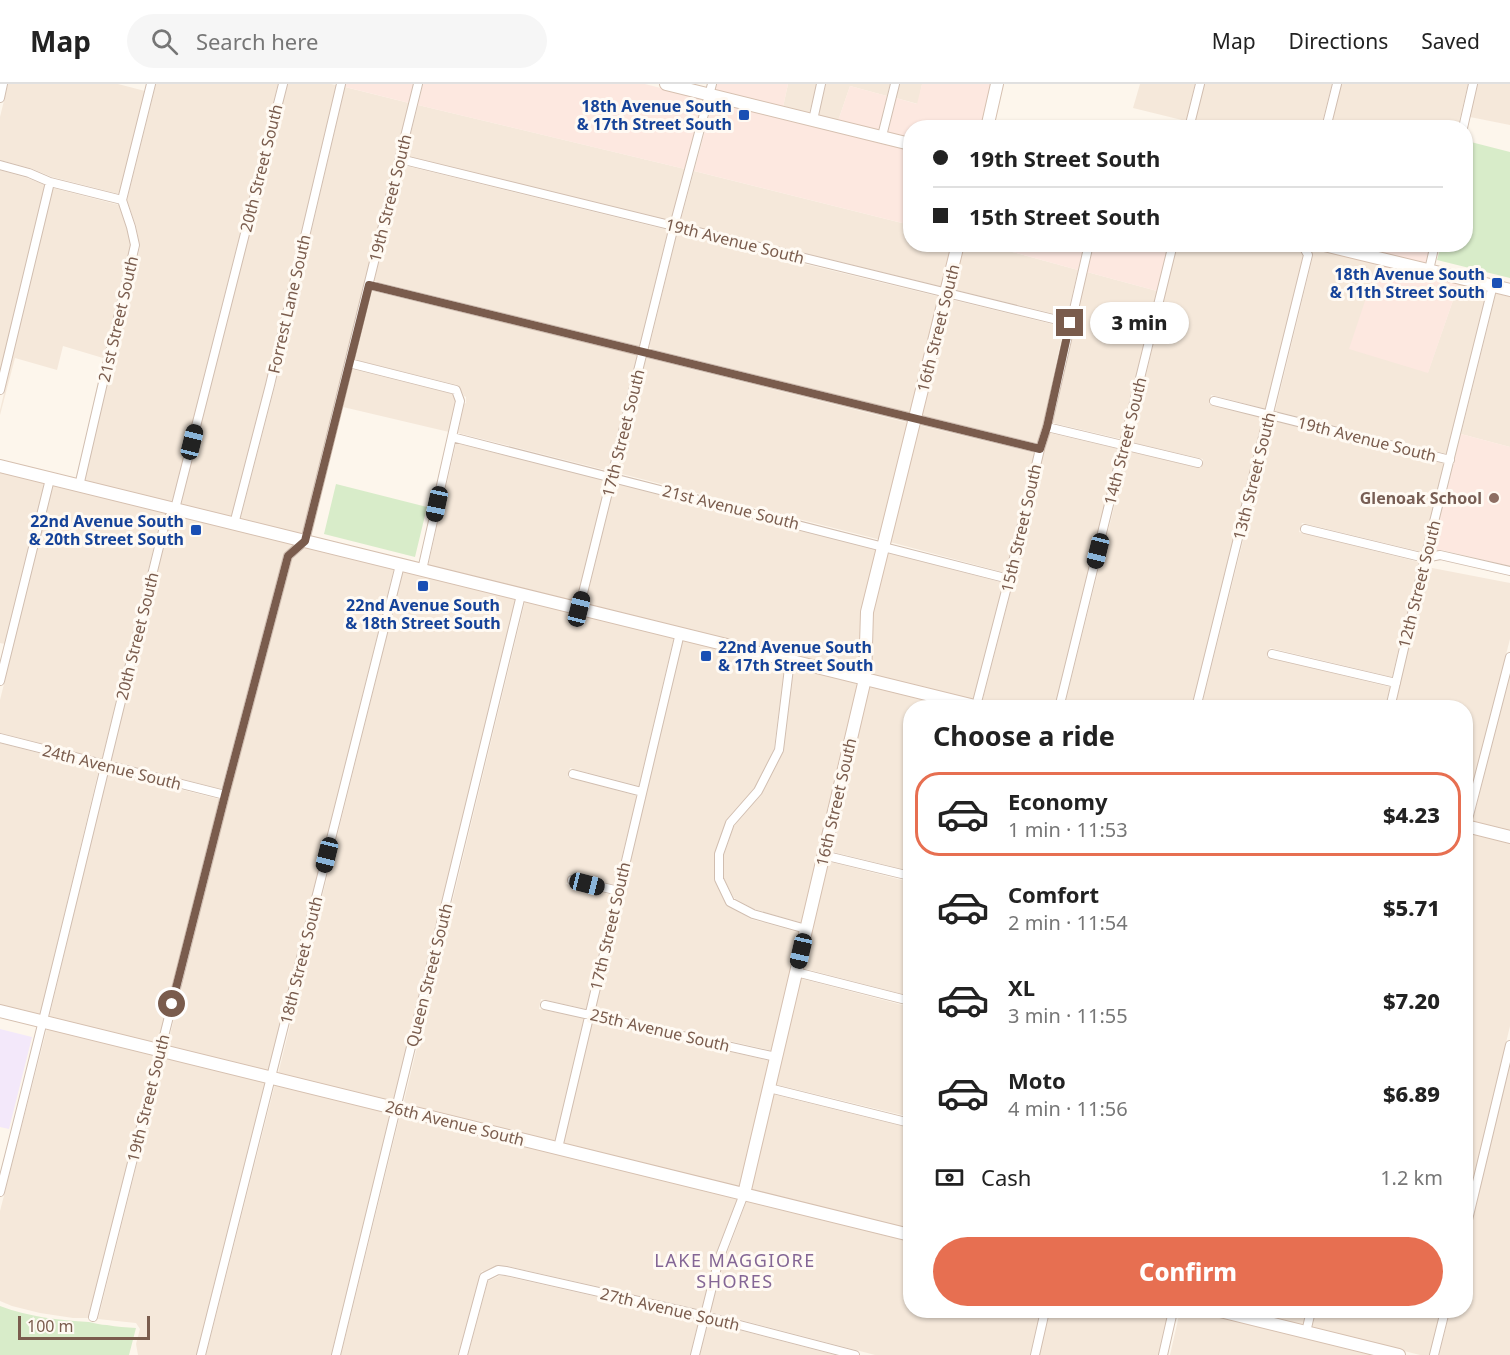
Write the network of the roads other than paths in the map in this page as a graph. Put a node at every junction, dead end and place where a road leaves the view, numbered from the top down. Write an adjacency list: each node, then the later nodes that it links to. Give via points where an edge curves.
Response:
1 (3, 84): 14 (street)
2 (151, 84): 25 (street)
3 (282, 84): 55 (street, 20th Street South)
4 (341, 84): 56 (street, Forrest Lane South)
5 (418, 84): 22 (street, 19th Street South)
6 (666, 84): 13 (street)
7 (821, 84): 15 (street)
8 (895, 84): 20 (street)
9 (997, 84): 16 (street)
10 (1200, 84): 17 (street)
11 (1337, 84): 18 (street)
12 (1473, 84): 19 (street)
13 (711, 89): 15 (street); 26 (street, 17th Street South)
14 (0, 98)
15 (813, 120): 20 (street)
16 (989, 120)
17 (1191, 120)
18 (1328, 120)
19 (1465, 120)
20 (882, 136): 21 (street)
21 (903, 142)
22 (400, 159): 26 (street, 19th Avenue South); 34 (street, 19th Street South)
23 (0, 165): 24 (street)
24 (50, 182): 25 (street); 41 (street)
25 (122, 200): 54 (street, 21st Street South, via 135,245)
26 (674, 226): 37 (street, 19th Avenue South); 39 (street, 17th Street South)
27 (956, 252): 37 (street, 16th Street South)
28 (1087, 252): 38 (street, 15th Street South)
29 (1171, 252): 47 (street, 14th Street South)
30 (1306, 252): 43 (street, 13th Street South)
31 (1354, 252): 33 (street)
32 (1433, 252): 33 (street)
33 (1429, 270): 35 (street)
34 (369, 285): 39 (street); 40 (street, 19th Street South)
35 (1493, 285): 36 (street); 49 (street, 12th Street South)
36 (1510, 290)
37 (946, 293): 38 (street, 19th Avenue South); 44 (street, 16th Street South)
38 (1070, 323): 45 (street, 15th Street South)
39 (643, 352): 44 (street); 52 (street, 17th Street South)
40 (349, 363): 46 (street, via 456,390 460,401); 58 (street, 19th Street South)
41 (0, 390)
42 (1214, 401): 43 (street, 19th Avenue South)
43 (1270, 415): 49 (street, 19th Avenue South); 78 (street, 13th Street South)
44 (915, 419): 48 (street); 59 (street, 16th Street South)
45 (1047, 427): 47 (street); 48 (street, 15th Street South)
46 (452, 437): 52 (street, 21st Avenue South); 62 (street)
47 (1124, 446): 50 (street); 77 (street, 14th Street South)
48 (1040, 449): 64 (street, 15th Street South)
49 (1450, 460): 60 (street, 12th Street South)
50 (1198, 463)
51 (0, 466): 53 (street)
52 (612, 477): 59 (street, 21st Avenue South); 66 (street, 17th Street South)
53 (50, 479): 54 (street); 68 (street)
54 (79, 486): 55 (street)
55 (175, 509): 56 (street); 81 (street, 20th Street South, via 165,524)
56 (234, 524): 58 (street)
57 (1305, 529): 60 (street)
58 (305, 541): 61 (street); 84 (street, 19th Street South, via 288,556)
59 (884, 546): 64 (street, 21st Avenue South); 72 (street, 16th Street South, via 867,612)
60 (1425, 558): 63 (street, via 1440,555); 74 (street, 12th Street South)
61 (400, 565): 62 (street); 102 (street, 18th Street South)
62 (422, 570): 65 (street)
63 (1510, 571)
64 (1009, 579): 76 (street, 15th Street South)
65 (521, 594): 66 (street); 104 (street, Queen Street South)
66 (579, 609): 67 (street)
67 (680, 633): 71 (street); 83 (street, 17th Street South)
68 (4, 649): 73 (street)
69 (1272, 654): 74 (street)
70 (1510, 657): 85 (street)
71 (790, 660): 72 (street); 92 (street, via 778,750 758,791 730,823 719,854 719,879 730,902 753,914)
72 (865, 679): 75 (street); 88 (street, 16th Street South)
73 (0, 681)
74 (1396, 683): 79 (street, 12th Street South)
75 (951, 700)
76 (982, 700)
77 (1061, 700)
78 (1198, 700)
79 (1391, 700)
80 (0, 738): 81 (street, 24th Avenue South)
81 (105, 765): 84 (street, 24th Avenue South); 98 (street, 20th Street South)
82 (573, 774): 83 (street)
83 (642, 792): 91 (street, 17th Street South)
84 (225, 795): 100 (street, 19th Street South)
85 (1473, 799)
86 (1473, 828): 87 (street)
87 (1510, 837)
88 (823, 855): 89 (street); 92 (street, 16th Street South)
89 (903, 874)
90 (572, 880): 91 (street)
91 (619, 891): 97 (street, 17th Street South)
92 (806, 929): 93 (street, 16th Street South)
93 (796, 972): 94 (street); 101 (street, 16th Street South)
94 (903, 999)
95 (545, 1005): 97 (street, 25th Avenue South)
96 (0, 1011): 98 (street, 26th Avenue South)
97 (589, 1014): 101 (street, 25th Avenue South); 106 (street, 17th Street South)
98 (44, 1022): 100 (street, 26th Avenue South); 107 (street, 20th Street South)
99 (1510, 1045): 109 (street)
100 (161, 1051): 102 (street, 26th Avenue South); 112 (street, 19th Street South)
101 (776, 1056): 103 (street, 16th Street South)
102 (272, 1078): 104 (street, 26th Avenue South); 119 (street, 18th Street South)
103 (769, 1088): 105 (street); 108 (street, 16th Street South)
104 (397, 1109): 106 (street, 26th Avenue South); 120 (street, Queen Street South)
105 (903, 1121)
106 (558, 1148): 108 (street, 26th Avenue South)
107 (0, 1192)
108 (744, 1194): 110 (street, 26th Avenue South); 111 (street, 16th Street South, via 720,1259)
109 (1473, 1199)
110 (903, 1233)
111 (705, 1316): 121 (street, 27th Avenue South, via 498,1270 484,1277); 122 (street, 16th Street South); 123 (street, 27th Avenue South)
112 (93, 1317)
113 (1043, 1318): 124 (street)
114 (1171, 1318): 125 (street)
115 (1249, 1318): 118 (street)
116 (1309, 1318): 118 (street)
117 (1443, 1318): 127 (street)
118 (1306, 1332): 126 (street)
119 (201, 1355)
120 (336, 1355)
121 (463, 1355)
122 (695, 1355)
123 (855, 1355)
124 (1035, 1355)
125 (1163, 1355)
126 (1399, 1355)
127 (1434, 1355)

